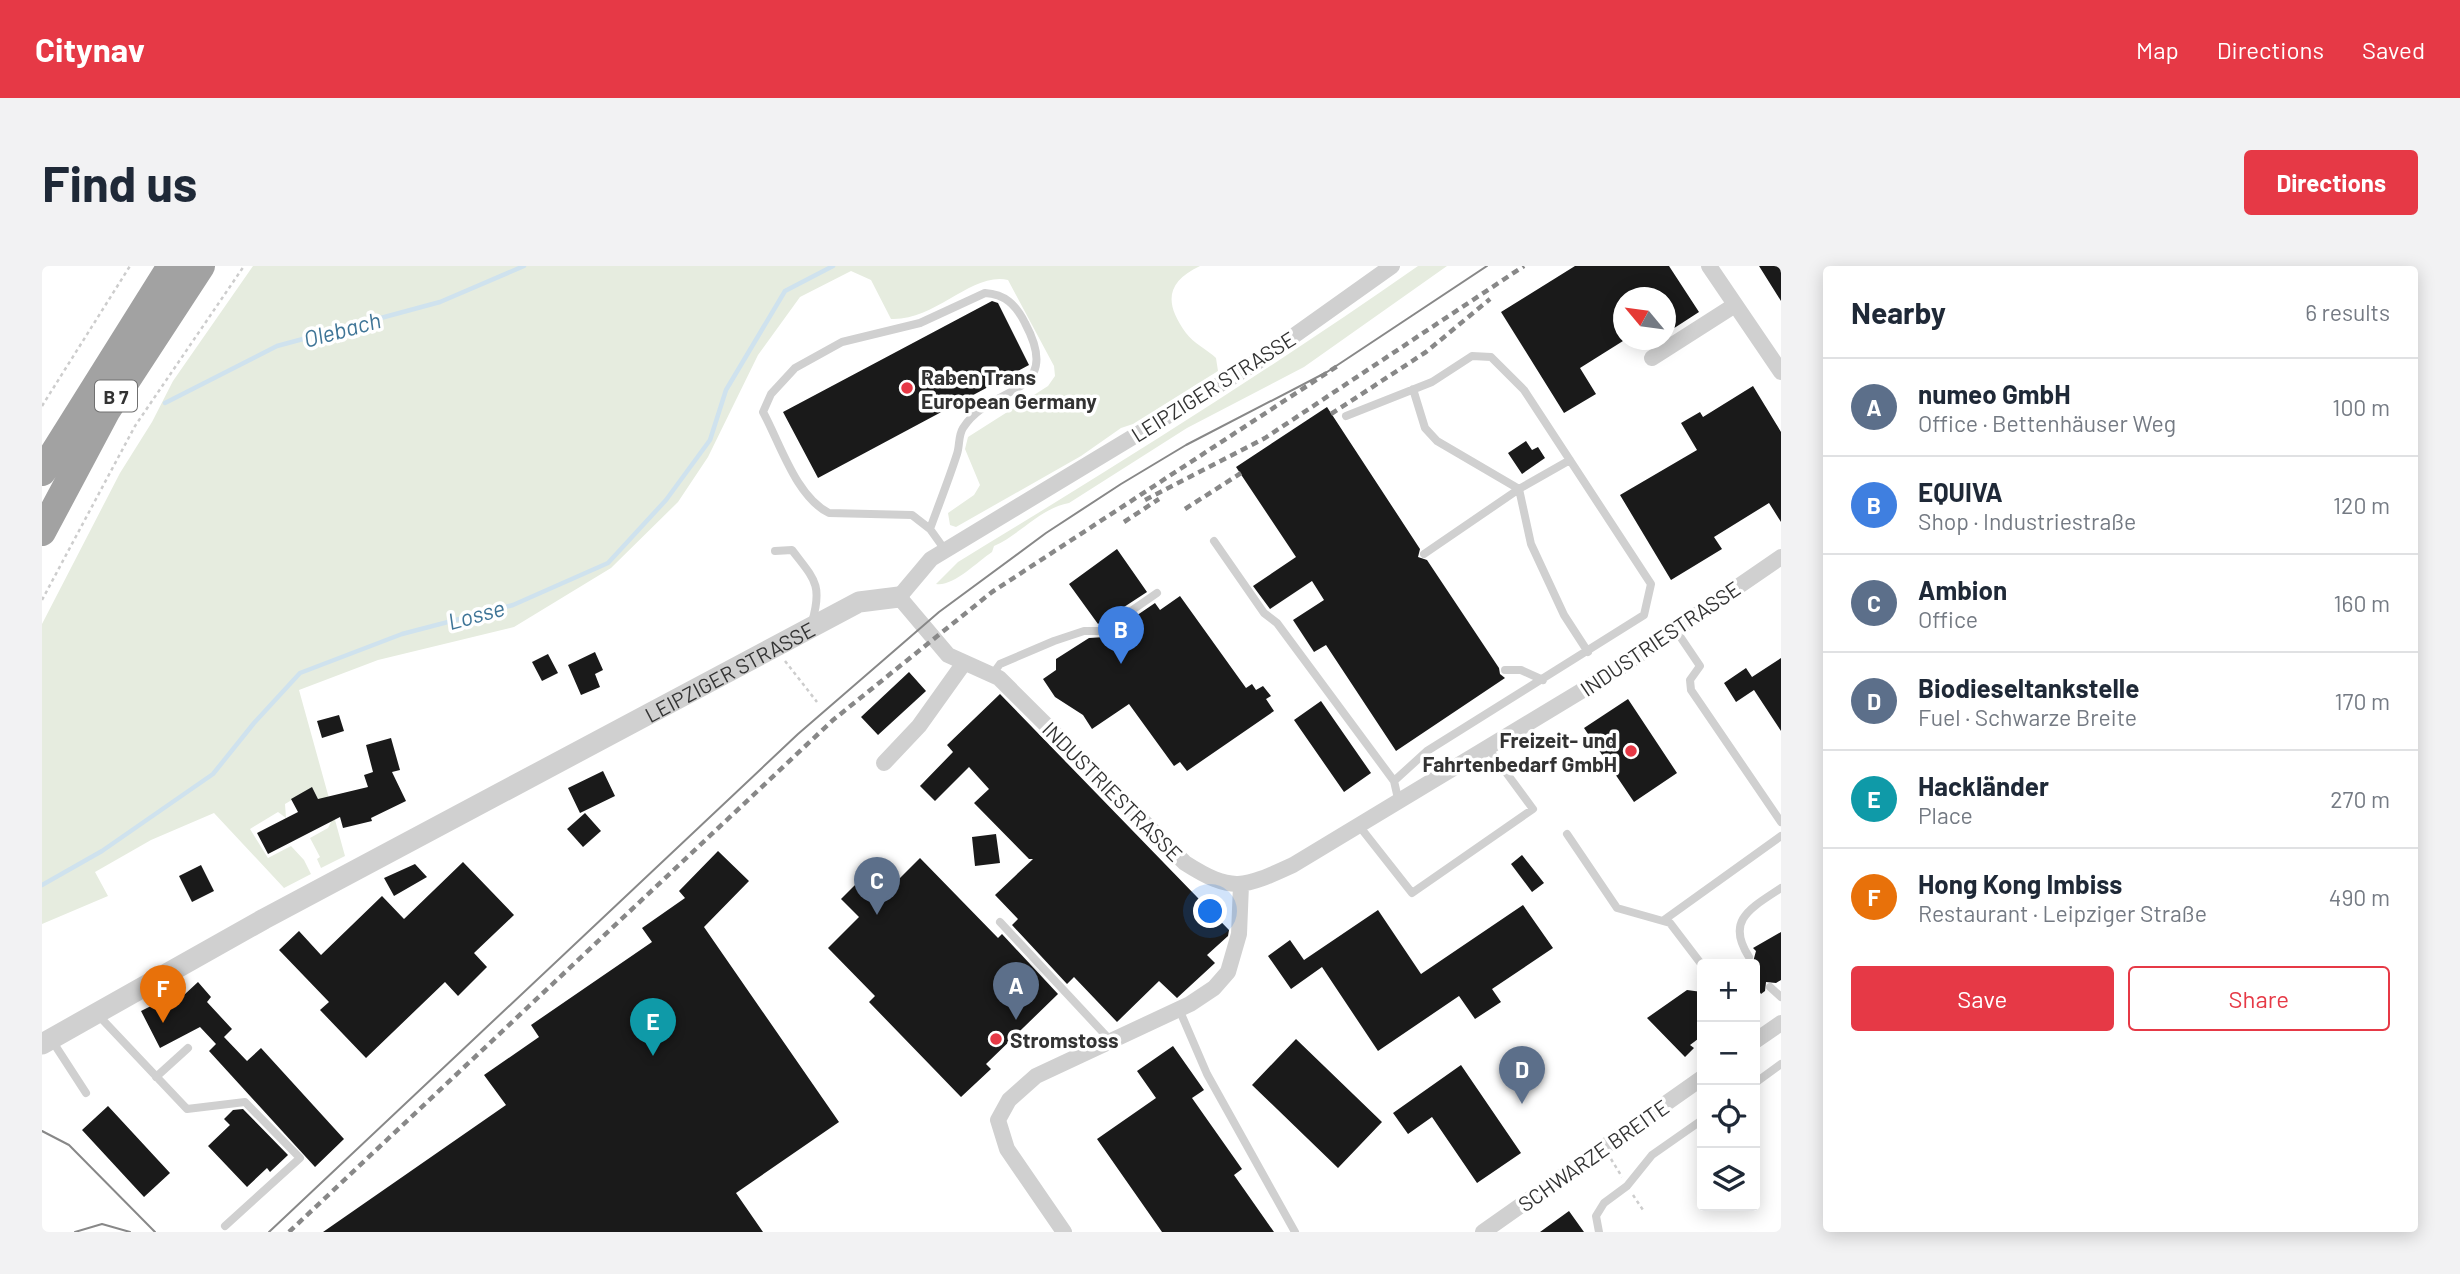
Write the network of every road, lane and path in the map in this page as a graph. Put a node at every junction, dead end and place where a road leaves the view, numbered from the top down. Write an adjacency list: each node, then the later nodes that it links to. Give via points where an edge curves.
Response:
1 (130, 266): 11 (path)
2 (171, 266): 14 (highway, B 7)
3 (201, 266): 17 (highway, B 7, via 107,410)
4 (244, 266): 25 (path, via 135,426)
5 (1392, 266): 19 (street, LEIPZIGER STRASSE, via 1257,362)
6 (1709, 266): 7 (street)
7 (1735, 304): 8 (street); 9 (street)
8 (1652, 358)
9 (1781, 372)
10 (1413, 389): 12 (lane); 13 (lane, via 1472,356 1492,357 1524,390); 15 (lane, via 1425,428 1437,441)
11 (42, 406)
12 (1346, 416)
13 (1570, 460): 15 (lane); 28 (lane, via 1651,584 1644,615)
14 (42, 472)
15 (1519, 489): 21 (lane); 28 (lane, via 1531,544 1564,615)
16 (930, 529): 16 (lane, via 912,515 820,509 803,488 763,412 771,394 795,368 842,342 920,323 985,293 996,293 1008,299 1031,332 1038,355 1034,374 964,426); 19 (lane)
17 (42, 532)
18 (1214, 541): 37 (lane)
19 (945, 550): 24 (street, LEIPZIGER STRASSE, via 931,559)
20 (775, 551): 26 (lane, via 792,550 813,578 819,597)
21 (1424, 554)
22 (1781, 557): 27 (street, INDUSTRIESTRASSE)
23 (1157, 593): 32 (lane, via 1102,631 1084,631 1045,645 1000,664)
24 (899, 597): 26 (street, LEIPZIGER STRASSE, via 859,602); 30 (street, INDUSTRIESTRASSE, via 948,655)
25 (42, 600)
26 (810, 628): 52 (street, LEIPZIGER STRASSE)
27 (1675, 629): 35 (street, INDUSTRIESTRASSE); 39 (lane, via 1700,666 1690,680 1691,690)
28 (1588, 652): 33 (lane)
29 (785, 662): 34 (path)
30 (964, 663): 32 (street, INDUSTRIESTRASSE); 36 (street, via 919,726)
31 (1505, 670): 33 (lane, via 1521,670)
32 (992, 675): 43 (street, INDUSTRIESTRASSE, via 1185,863 1215,882)
33 (1543, 680): 37 (lane, via 1427,751)
34 (817, 702)
35 (1488, 748): 38 (street, INDUSTRIESTRASSE); 40 (lane, via 1533,809 1412,893)
36 (884, 763)
37 (1394, 781): 38 (lane)
38 (1399, 803): 40 (street, INDUSTRIESTRASSE)
39 (1781, 822)
40 (1360, 827): 43 (street, INDUSTRIESTRASSE, via 1293,865)
41 (1567, 834): 45 (lane, via 1617,908)
42 (1781, 836): 45 (lane)
43 (1241, 885): 51 (street, via 1239,934 1228,972 1214,988)
44 (1781, 888): 47 (lane, via 1745,915 1738,928 1737,939)
45 (1664, 920): 48 (lane)
46 (1000, 922): 55 (lane)
47 (1749, 957)
48 (1697, 959)
49 (1770, 988): 50 (lane)
50 (1781, 996)
51 (1179, 1009): 55 (street); 66 (lane, via 1207,1074)
52 (97, 1013): 56 (street, LEIPZIGER STRASSE); 59 (lane)
53 (1781, 1023): 54 (street)
54 (1760, 1036)
55 (1111, 1041): 65 (street, via 1036,1076 1009,1100 998,1120 1007,1149)
56 (47, 1042): 62 (lane)
57 (188, 1048): 59 (lane)
58 (1781, 1064): 60 (lane)
59 (156, 1077): 64 (lane, via 187,1109 245,1102 300,1158)
60 (1760, 1079)
61 (1697, 1082): 67 (street, SCHWARZE BREITE)
62 (86, 1093)
63 (1697, 1124): 68 (lane, via 1652,1155 1628,1186 1604,1203 1596,1216)
64 (225, 1226)
65 (1064, 1232)
66 (1295, 1232)
67 (1483, 1232)
68 (1599, 1232)

